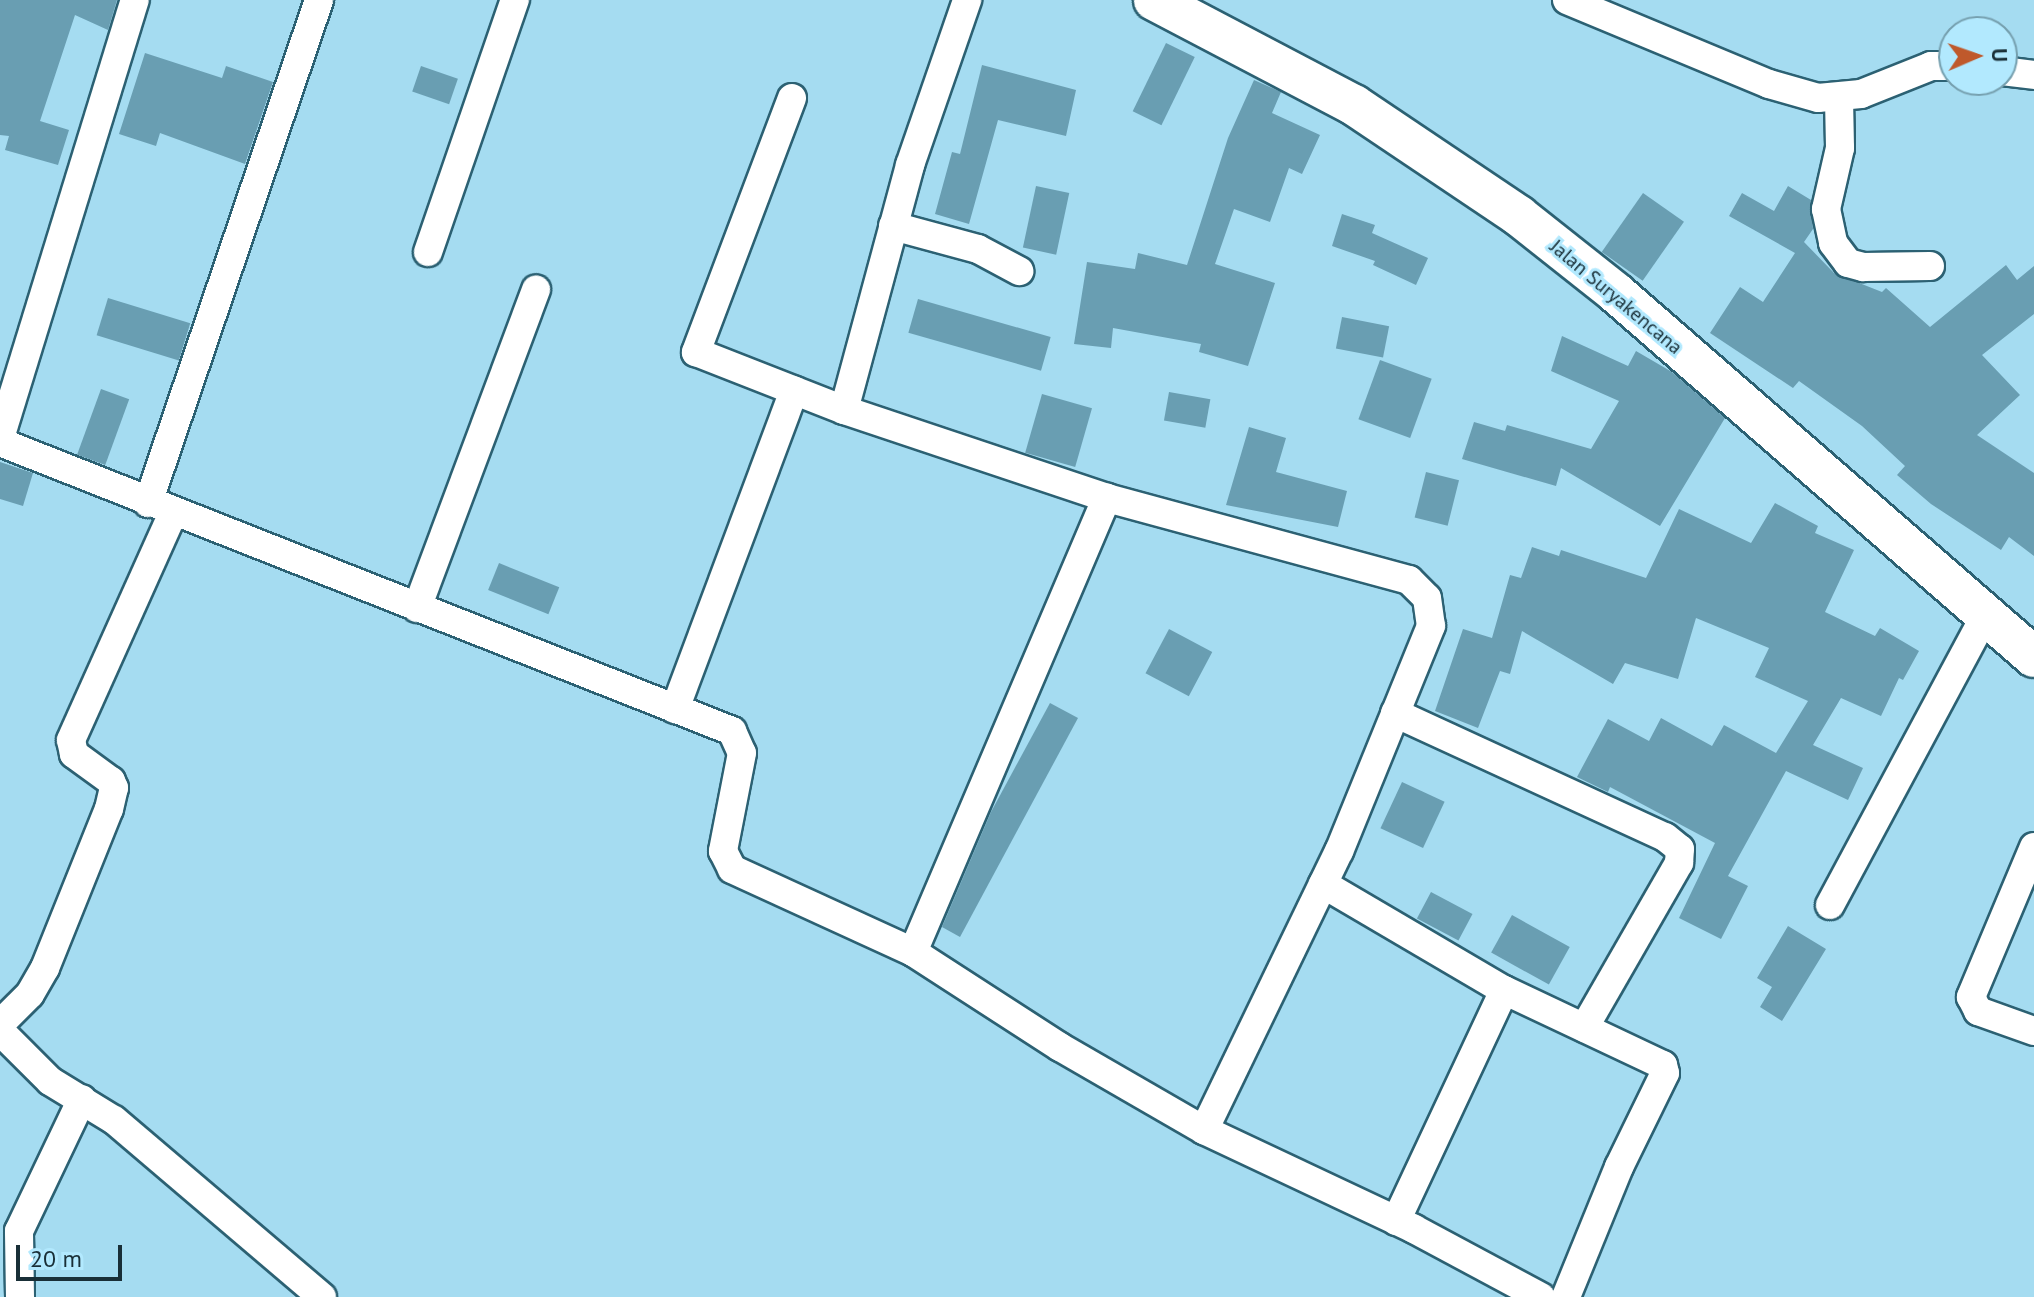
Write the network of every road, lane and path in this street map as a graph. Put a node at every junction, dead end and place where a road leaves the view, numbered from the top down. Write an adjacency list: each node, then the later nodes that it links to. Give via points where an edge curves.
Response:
1 (135, 0): 17 (street)
2 (319, 0): 19 (street)
3 (515, 0): 11 (street)
4 (967, 0): 10 (street)
5 (1154, 0): 21 (street, Jalan Suryakencana, via 1354,105 1519,216 1616,293)
6 (1567, 0): 9 (street, via 1769,84)
7 (1938, 66): 9 (street)
8 (792, 98): 15 (street, via 696,352)
9 (1839, 99): 12 (street, via 1840,148 1826,209 1833,243 1848,263 1863,267)
10 (893, 226): 13 (street, via 978,249); 16 (street)
11 (428, 252)
12 (1930, 266)
13 (1019, 271)
14 (536, 290): 20 (street)
15 (794, 390): 16 (street); 23 (street)
16 (844, 410): 18 (street)
17 (0, 440): 19 (street)
18 (1107, 498): 24 (street, via 1420,587 1431,626); 28 (street)
19 (160, 508): 20 (street); 30 (street, via 71,740 74,754 111,781 109,809 45,968 30,994)
20 (417, 608): 23 (street)
21 (1985, 616): 22 (street, Jalan Suryakencana); 27 (street)
22 (2034, 657)
23 (675, 709): 28 (street, via 732,731 741,744 723,851 732,869)
24 (1395, 713): 26 (street); 31 (street, via 1665,837 1680,849 1679,863)
25 (2034, 847): 33 (street, via 1971,997 1978,1011)
26 (1323, 884): 29 (street); 35 (street)
27 (1830, 905)
28 (913, 952): 35 (street, via 1060,1047)
29 (1504, 990): 31 (street); 36 (street)
30 (0, 1024)
31 (1584, 1028): 40 (street, via 1652,1056 1665,1073 1619,1167)
32 (0, 1031): 34 (street, via 50,1081)
33 (2034, 1031)
34 (82, 1099): 37 (street, via 19,1231); 38 (street, via 114,1120)
35 (1204, 1130): 36 (street)
36 (1396, 1221): 39 (street)
37 (20, 1297)
38 (322, 1297)
39 (1541, 1297)
40 (1566, 1297)

